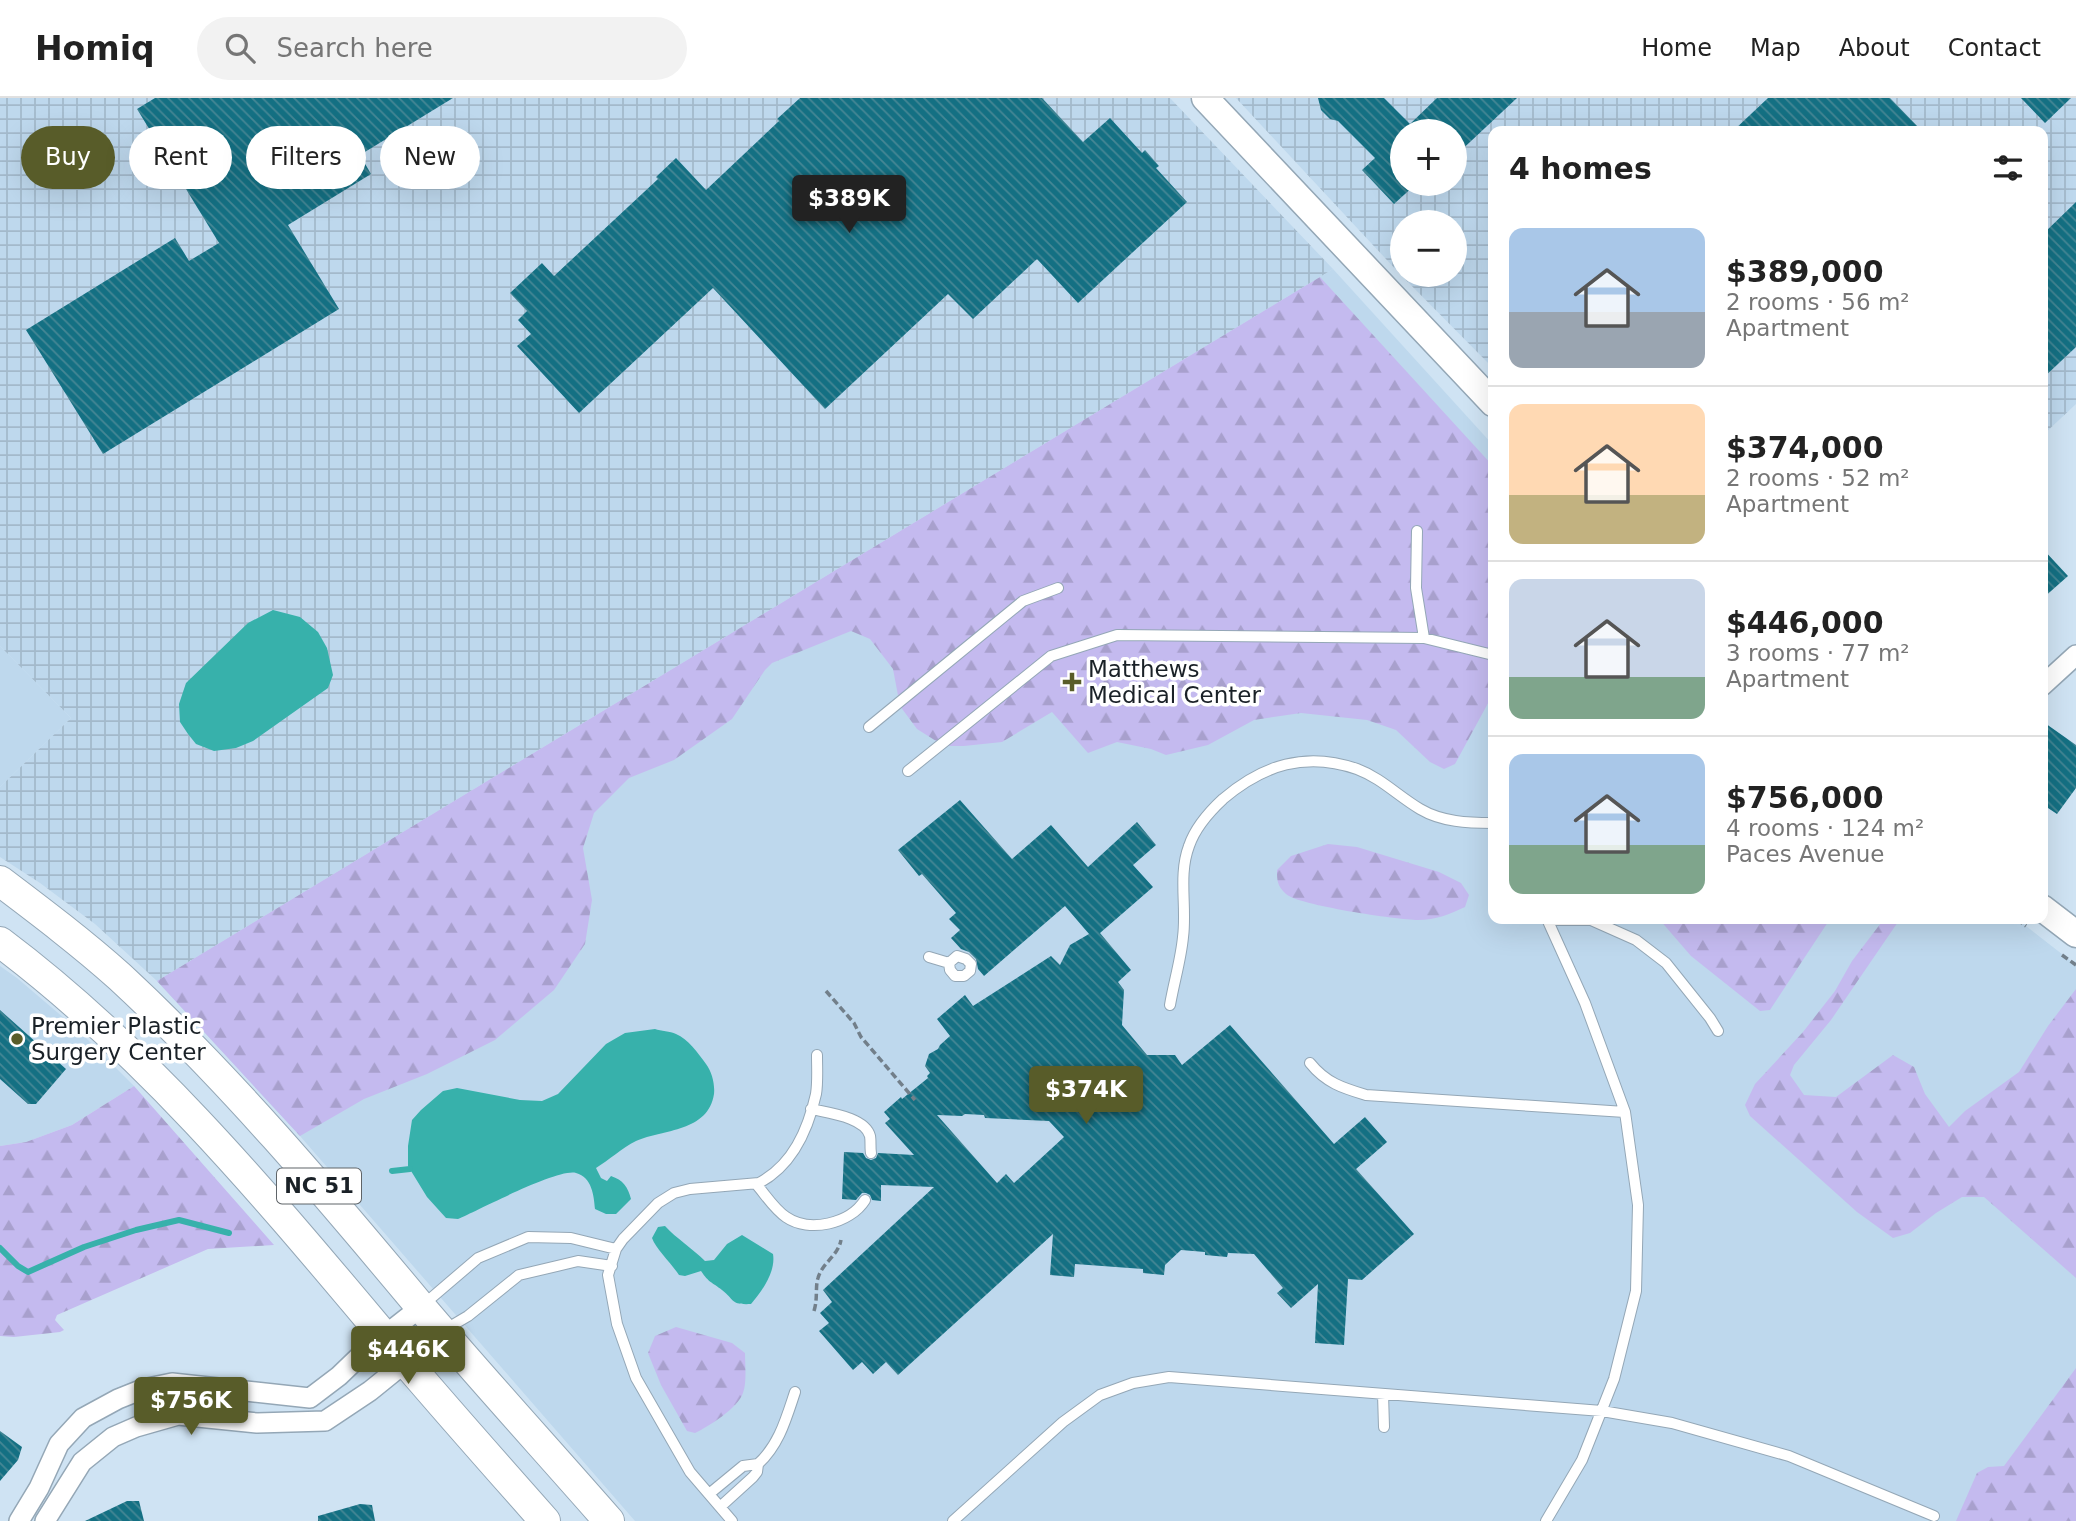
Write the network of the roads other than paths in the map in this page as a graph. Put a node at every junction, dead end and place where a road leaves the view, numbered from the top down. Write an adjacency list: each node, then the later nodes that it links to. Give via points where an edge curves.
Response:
1 (1205, 98): 2 (main road)
2 (1488, 398)
3 (1417, 531): 5 (lane, via 1416,588)
4 (1058, 589): 9 (lane, via 1023,601)
5 (1424, 638): 6 (lane); 10 (lane, via 1117,635 1051,656)
6 (1488, 654)
7 (2076, 655): 8 (street)
8 (2048, 681)
9 (869, 727)
10 (908, 771)
11 (1488, 823): 20 (lane, via 1439,817 1377,778 1331,763 1292,762 1256,775 1208,813 1188,846 1184,936)
12 (0, 881): 31 (main road, NC 51, via 119,976 193,1048 265,1124)
13 (2048, 913): 16 (main road)
14 (1550, 924): 25 (lane)
15 (1600, 924): 21 (lane, via 1636,940 1666,963)
16 (2076, 934)
17 (0, 942): 33 (main road, NC 51, via 87,1013 160,1084 283,1217)
18 (929, 957): 19 (lane)
19 (949, 963)
20 (1170, 1005)
21 (1718, 1031)
22 (817, 1055): 24 (lane)
23 (1310, 1063): 25 (lane, via 1338,1087 1366,1095)
24 (811, 1109): 26 (lane, via 857,1121 870,1137); 27 (lane, via 804,1133 786,1164)
25 (1625, 1112): 37 (lane, via 1638,1205 1636,1291)
26 (871, 1153)
27 (756, 1184): 28 (lane, via 783,1216 806,1224 830,1223 851,1215); 29 (lane, via 674,1193 646,1213)
28 (865, 1200)
29 (616, 1249): 30 (lane); 31 (lane, via 571,1238 528,1237 478,1258)
30 (612, 1266): 32 (lane, via 579,1261 519,1275); 40 (lane, via 608,1275 617,1324 636,1378 690,1472)
31 (421, 1307): 32 (main road, NC 51); 33 (street)
32 (443, 1332): 34 (street); 46 (main road, NC 51)
33 (385, 1337): 34 (main road, NC 51); 43 (street, via 310,1398 172,1383 118,1399 83,1418 59,1444)
34 (406, 1362): 44 (street, via 325,1421 257,1423 178,1415 135,1427 113,1437 82,1462); 45 (main road, NC 51)
35 (795, 1392): 39 (lane, via 779,1437)
36 (1384, 1394): 37 (lane); 38 (lane); 48 (lane, via 1169,1377 1133,1383 1100,1395 1063,1422)
37 (1602, 1411): 42 (lane, via 1672,1423 1789,1456); 49 (lane, via 1583,1460)
38 (1384, 1427)
39 (758, 1464): 40 (lane, via 743,1466); 41 (lane, via 753,1477)
40 (709, 1494): 41 (lane)
41 (720, 1507): 47 (lane)
42 (1934, 1516)
43 (19, 1521)
44 (45, 1521)
45 (545, 1521)
46 (610, 1521)
47 (732, 1521)
48 (953, 1521)
49 (1546, 1521)

